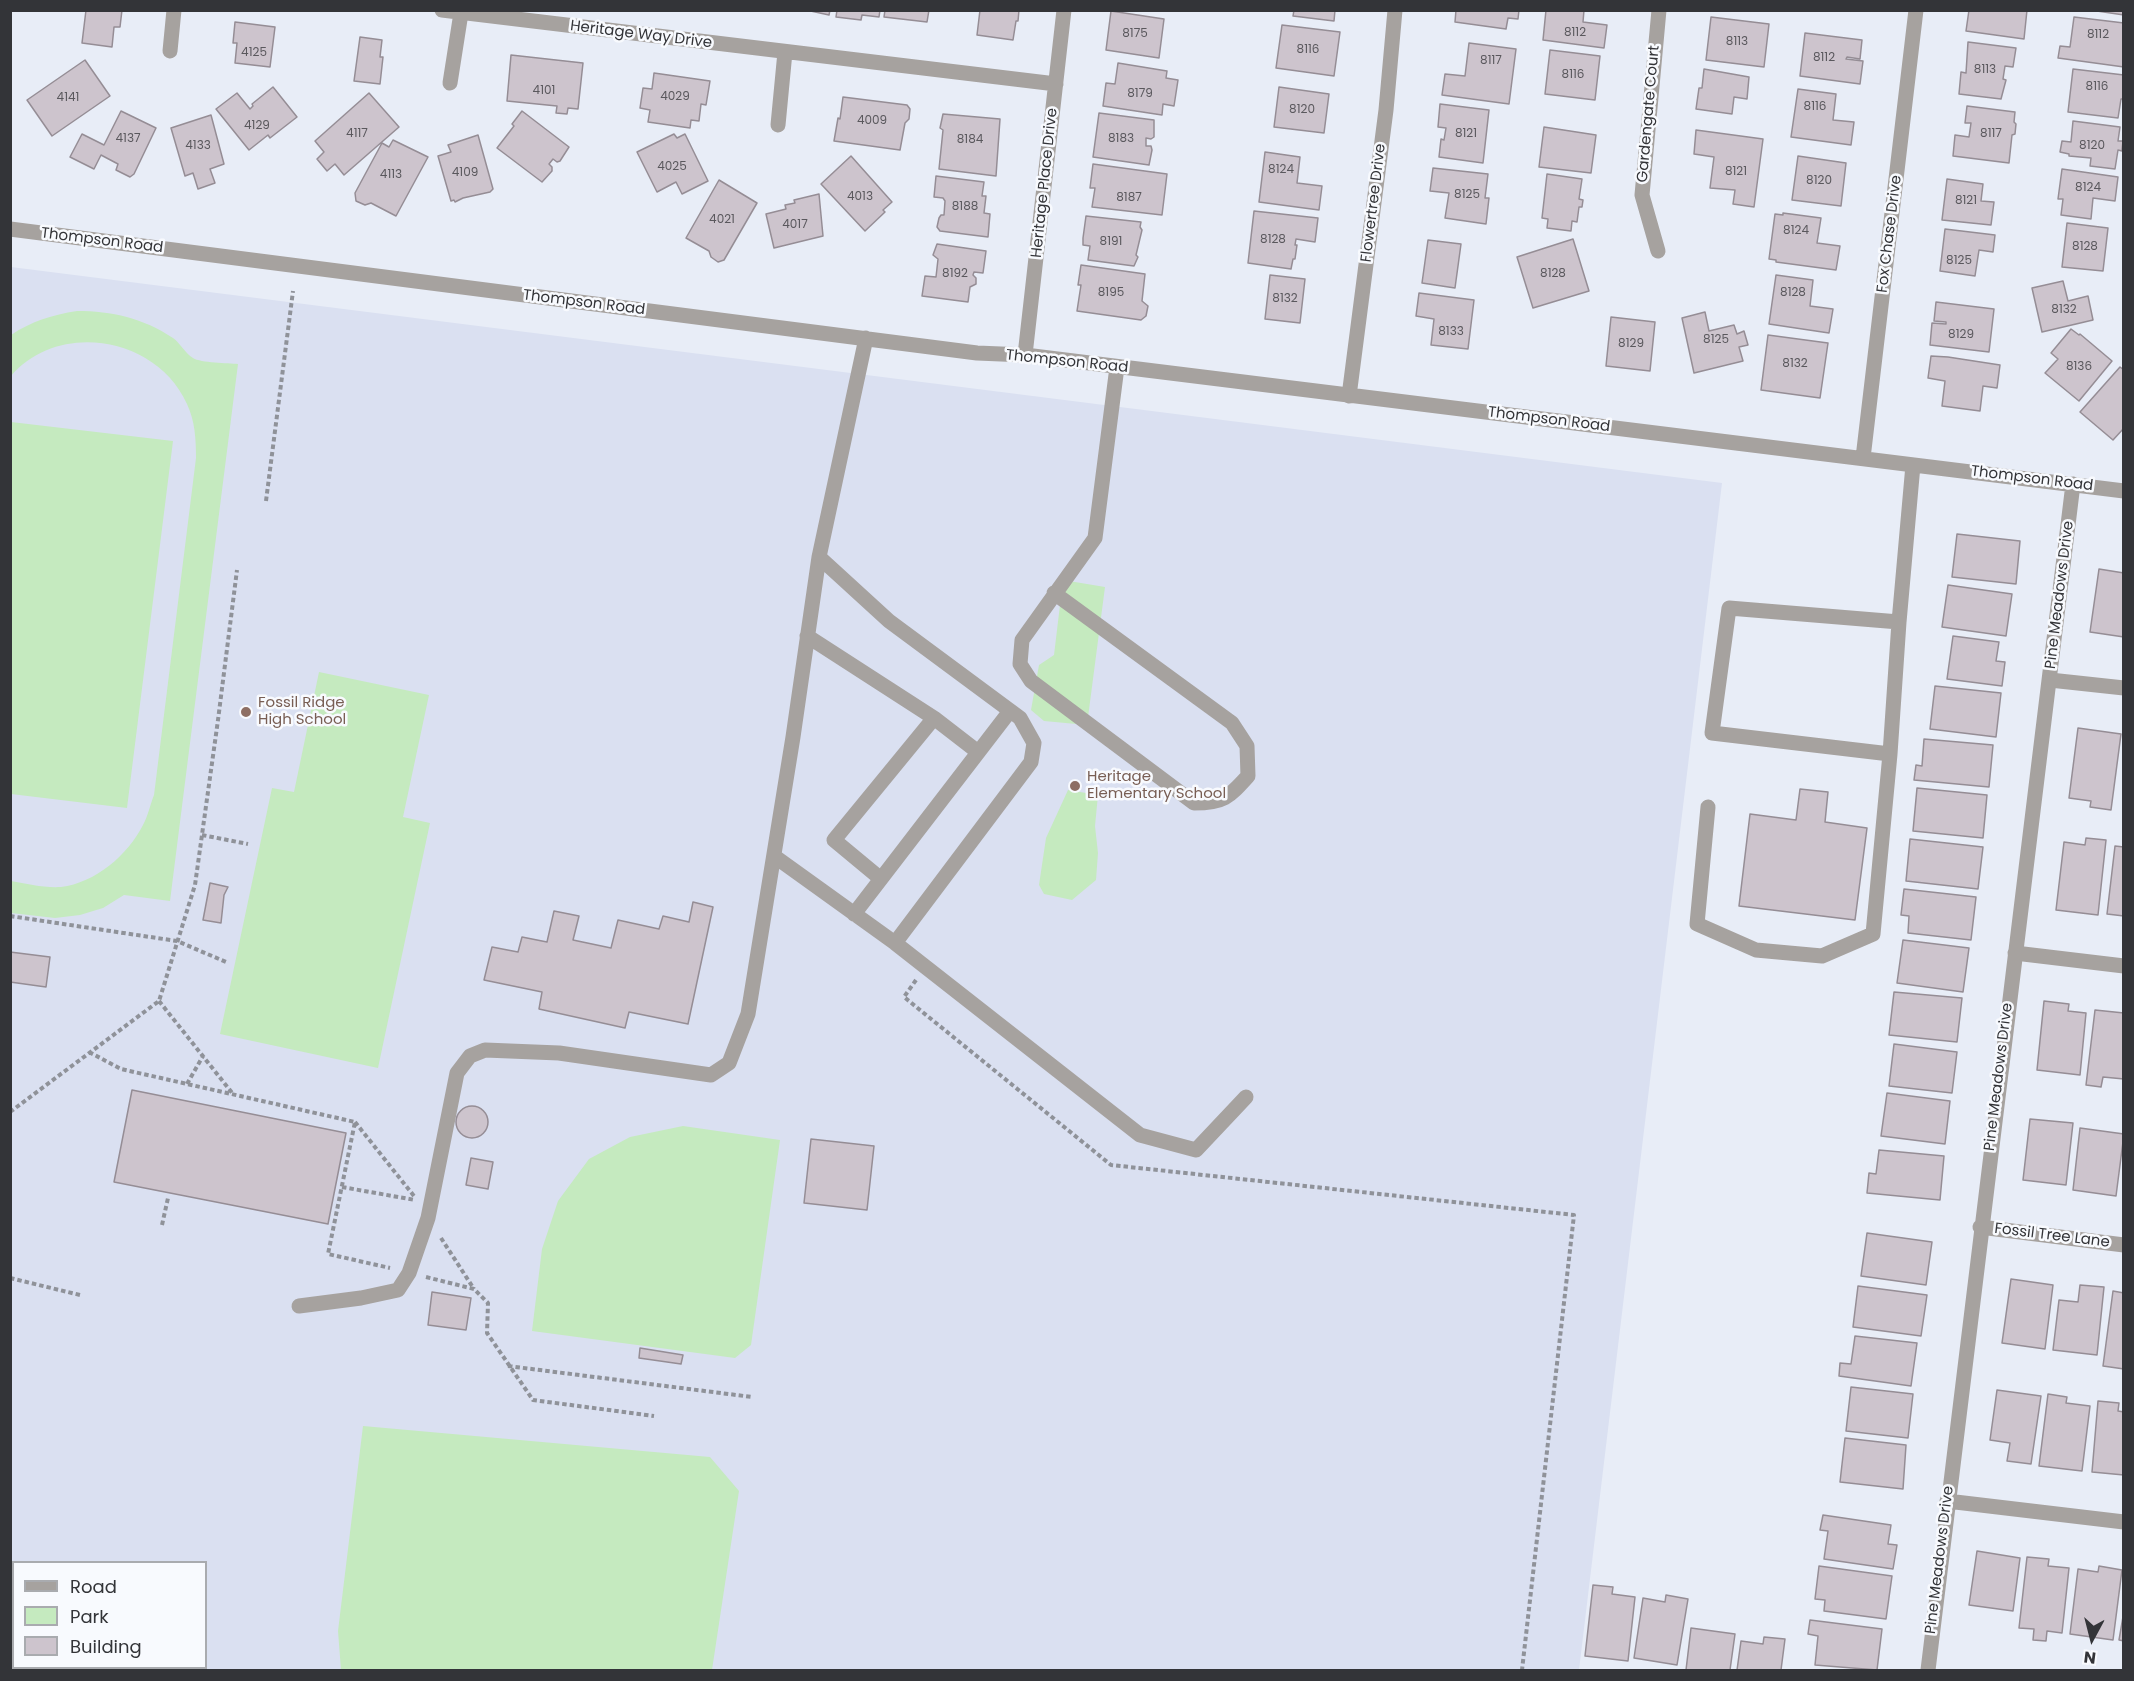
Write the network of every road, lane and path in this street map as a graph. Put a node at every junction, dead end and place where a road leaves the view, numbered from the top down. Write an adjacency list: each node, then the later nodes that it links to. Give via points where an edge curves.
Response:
1 (174, 10): 8 (street)
2 (442, 10): 7 (street, Heritage Way Drive)
3 (1064, 10): 11 (street, Heritage Place Drive)
4 (1395, 10): 19 (street, Flowertree Drive)
5 (1659, 10): 14 (street, Gardengate Court, via 1641,195)
6 (1916, 10): 20 (street, Fox Chase Drive)
7 (461, 13): 9 (street, Heritage Way Drive); 10 (street)
8 (170, 51)
9 (785, 52): 11 (street, Heritage Way Drive); 12 (street)
10 (450, 83)
11 (1056, 84): 17 (street, Heritage Place Drive)
12 (778, 125)
13 (10, 229): 16 (street, Thompson Road)
14 (1658, 250)
15 (293, 291): 24 (path)
16 (866, 338): 17 (street, Thompson Road, via 977,353); 25 (street)
17 (1025, 355): 18 (street, Thompson Road)
18 (1117, 367): 19 (street, Thompson Road); 27 (street, via 1095,538)
19 (1349, 396): 20 (street, Thompson Road)
20 (1863, 458): 21 (street, Thompson Road)
21 (1913, 465): 22 (street, Thompson Road); 28 (street)
22 (2073, 484): 23 (street, Thompson Road); 30 (street, Pine Meadows Drive)
23 (2124, 490)
24 (266, 501)
25 (819, 558): 29 (street); 32 (street, via 889,621)
26 (237, 570): 37 (path)
27 (1054, 593): 27 (street, via 1022,640 1020,664 1031,681 1194,802 1209,803 1229,797 1248,776 1247,746 1232,723)
28 (1899, 622): 35 (street); 35 (street, via 1729,608 1712,733)
29 (807, 636): 33 (street); 39 (street)
30 (2050, 680): 31 (street); 45 (street, Pine Meadows Drive)
31 (2124, 688)
32 (1010, 711): 34 (street); 44 (street, via 1020,718 1034,743 1031,762)
33 (934, 718): 34 (street); 40 (street, via 834,840)
34 (978, 752): 40 (street)
35 (1890, 754): 36 (street, via 1873,934 1822,956 1756,950 1697,924)
36 (1708, 807)
37 (202, 835): 38 (path); 43 (path, via 195,885)
38 (248, 844)
39 (774, 856): 41 (street); 62 (street, via 748,1014 729,1063 711,1075 559,1053 486,1050 470,1056 457,1073 428,1218)
40 (881, 879): 41 (street)
41 (854, 914): 44 (street)
42 (10, 916): 43 (path)
43 (177, 941): 46 (path); 49 (path)
44 (895, 943): 48 (street)
45 (2015, 953): 47 (street); 60 (street, Pine Meadows Drive)
46 (226, 962)
47 (2124, 966)
48 (925, 967): 54 (street, via 1140,1135 1196,1150); 71 (path, via 904,997 1111,1165 1574,1215)
49 (159, 1001): 50 (path); 51 (path)
50 (89, 1052): 52 (path, via 121,1069); 55 (path)
51 (202, 1056): 52 (path); 53 (path)
52 (187, 1084): 53 (path)
53 (234, 1094): 56 (path, via 355,1122)
54 (1246, 1097)
55 (10, 1112)
56 (342, 1187): 58 (path); 62 (path, via 328,1254)
57 (168, 1198): 59 (path)
58 (417, 1200)
59 (162, 1225)
60 (1980, 1227): 61 (street, Fossil Tree Lane); 69 (street, Pine Meadows Drive)
61 (2124, 1245)
62 (409, 1273): 65 (street, via 398,1290); 66 (path, via 474,1289 488,1304 487,1334)
63 (10, 1278): 64 (path)
64 (80, 1295)
65 (299, 1306)
66 (508, 1366): 67 (path); 68 (path, via 532,1400)
67 (752, 1397)
68 (654, 1416)
69 (1947, 1502): 70 (street); 72 (street, Pine Meadows Drive)
70 (2124, 1522)
71 (1522, 1671)
72 (1928, 1671)

